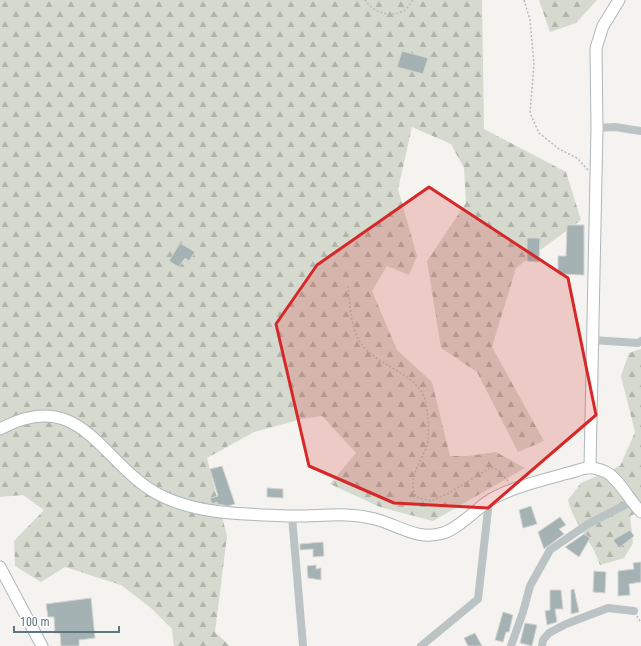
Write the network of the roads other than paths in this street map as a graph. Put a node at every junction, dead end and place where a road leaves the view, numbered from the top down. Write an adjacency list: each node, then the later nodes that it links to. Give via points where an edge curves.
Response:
1 (619, 0): 2 (street, via 603,26 596,48)
2 (597, 128): 3 (street, via 615,127); 4 (street)
3 (641, 131)
4 (592, 340): 5 (street, via 638,343); 7 (street)
5 (641, 340)
6 (0, 429): 11 (street, via 25,417 62,418 77,424 132,475 165,498 200,509)
7 (590, 467): 8 (street, via 534,482); 9 (street, via 607,473)
8 (489, 501): 11 (street, via 444,533 423,536 374,519 347,515); 16 (street, via 478,599)
9 (631, 502): 10 (street); 17 (street, via 588,524 550,550 530,586)
10 (641, 512)
11 (292, 516): 15 (street)
12 (0, 567): 14 (street)
13 (634, 611): 18 (street, via 608,608 550,633 543,640)
14 (42, 646)
15 (303, 646)
16 (421, 646)
17 (511, 646)
18 (542, 646)

